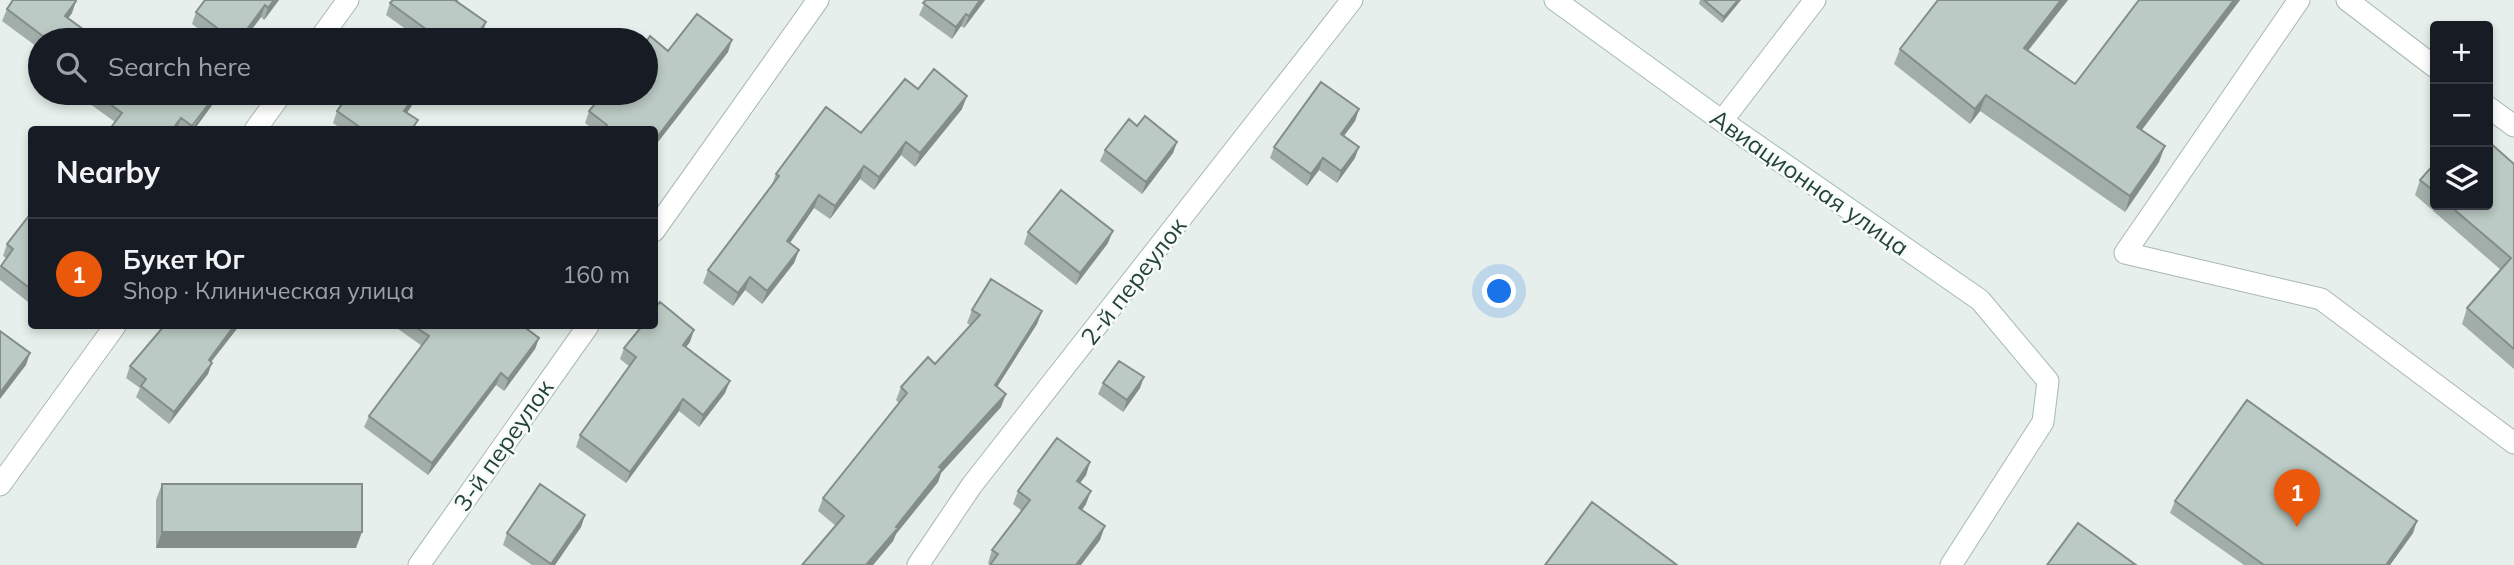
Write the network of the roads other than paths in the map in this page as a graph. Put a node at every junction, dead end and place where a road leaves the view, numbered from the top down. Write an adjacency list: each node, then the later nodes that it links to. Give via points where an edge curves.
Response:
1 (348, 0): 8 (street)
2 (817, 0): 15 (street)
3 (1352, 0): 21 (street, 2-й переулок, via 972,485)
4 (1555, 0): 12 (street, Авиационная улица)
5 (1815, 0): 12 (street)
6 (2299, 0): 18 (street, via 2125,253 2321,299)
7 (2347, 0): 9 (street)
8 (328, 28)
9 (2430, 63)
10 (273, 105): 13 (street)
11 (2493, 111): 14 (street)
12 (1722, 121): 22 (street, Авиационная улица, via 1980,300 2048,381 2043,422)
13 (258, 126)
14 (2514, 126)
15 (658, 225)
16 (113, 329): 19 (street)
17 (586, 329): 20 (street, 3-й переулок)
18 (2514, 443)
19 (0, 485)
20 (419, 565)
21 (918, 565)
22 (1951, 565)

